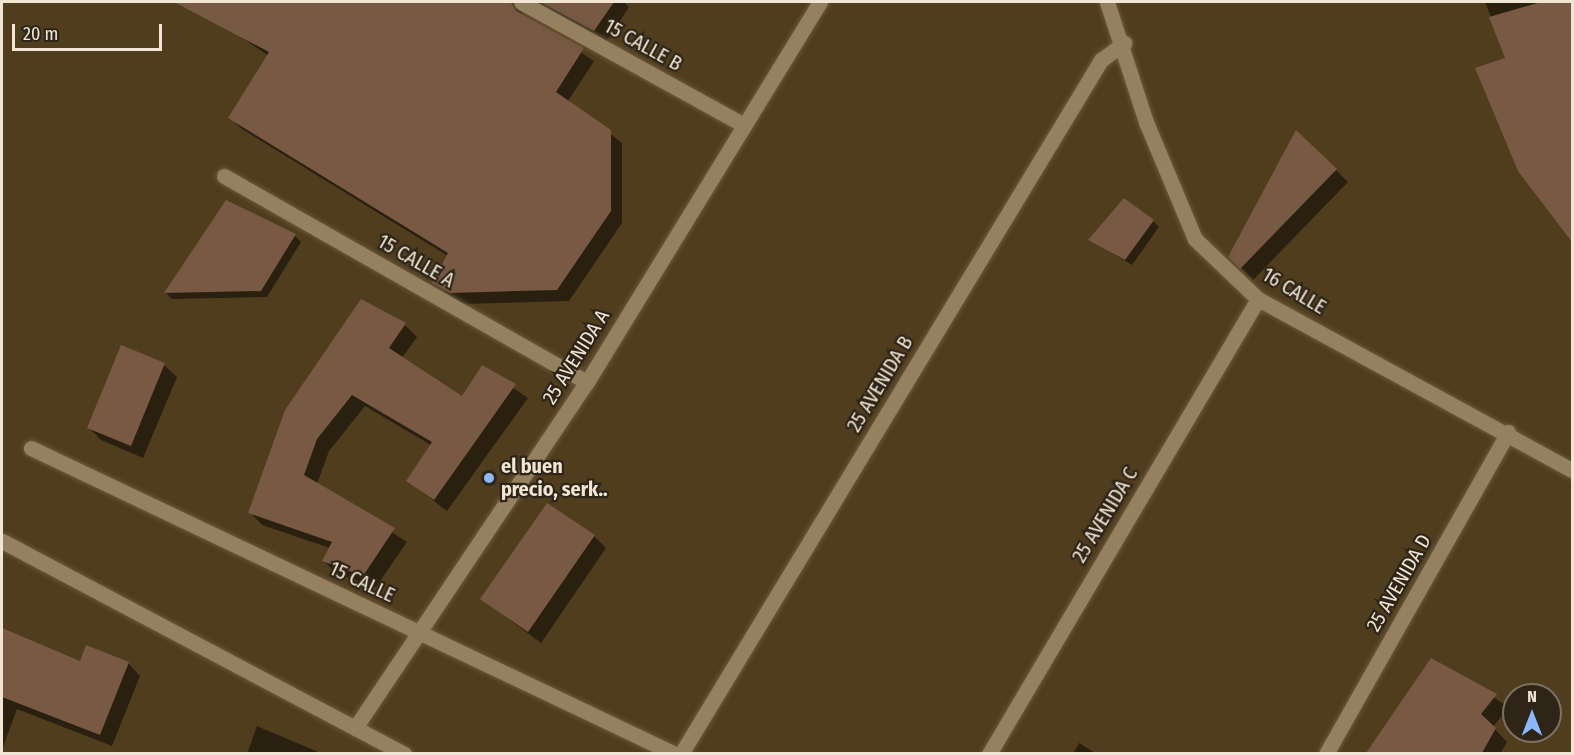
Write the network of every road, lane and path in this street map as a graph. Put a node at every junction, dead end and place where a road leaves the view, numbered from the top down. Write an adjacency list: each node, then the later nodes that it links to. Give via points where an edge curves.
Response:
1 (521, 2): 5 (street, 15 CALLE B)
2 (820, 2): 5 (street, 25 AVENIDA A)
3 (1107, 2): 4 (street, 16 CALLE)
4 (1124, 43): 7 (street, 16 CALLE, via 1146,122 1196,239); 17 (street, 25 AVENIDA B, via 1101,60)
5 (744, 125): 8 (street, 25 AVENIDA A)
6 (224, 176): 8 (street, 15 CALLE A)
7 (1258, 299): 9 (street, 16 CALLE); 18 (street, 25 AVENIDA C)
8 (587, 382): 13 (street, 25 AVENIDA A)
9 (1508, 432): 11 (street, 16 CALLE); 19 (street, 25 AVENIDA D)
10 (31, 448): 13 (street, 15 CALLE)
11 (1572, 470)
12 (2, 541): 14 (street)
13 (420, 632): 14 (street, 25 AVENIDA A); 16 (street, 15 CALLE)
14 (355, 728): 15 (street)
15 (404, 753)
16 (675, 753)
17 (681, 753)
18 (989, 753)
19 (1326, 753)

